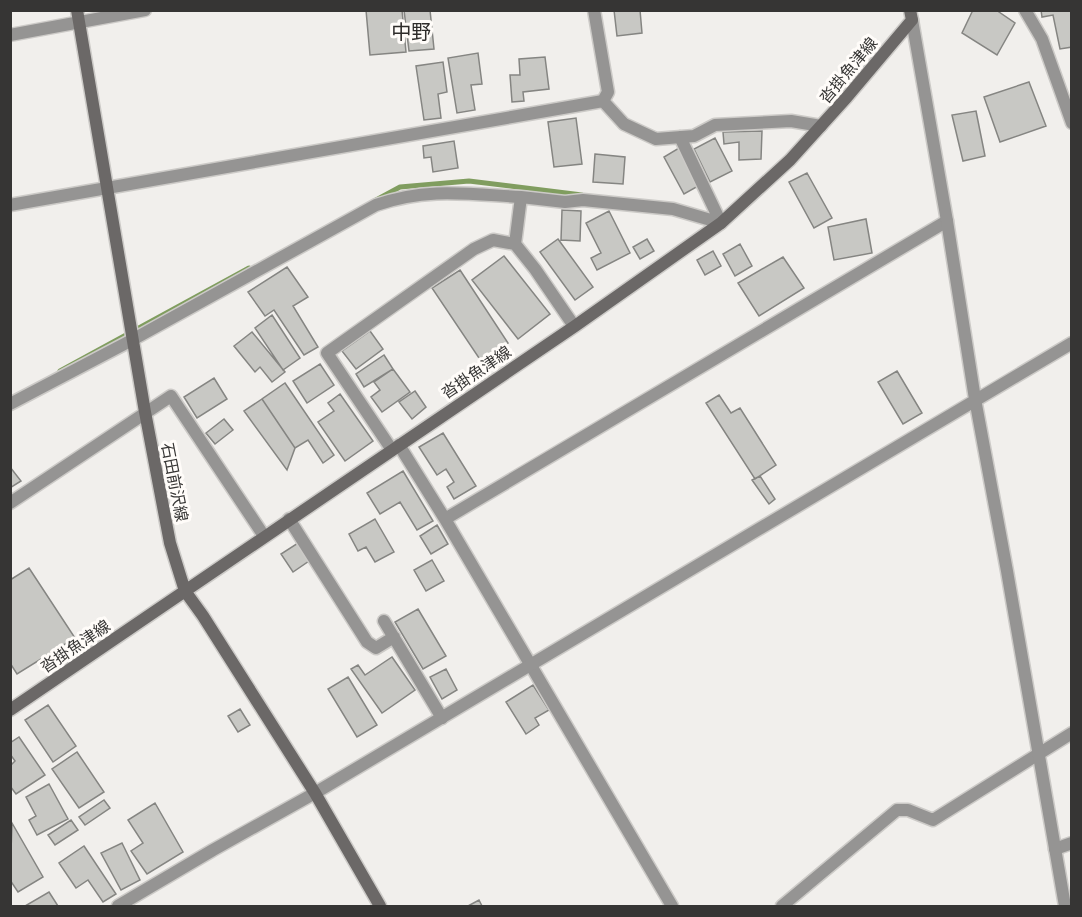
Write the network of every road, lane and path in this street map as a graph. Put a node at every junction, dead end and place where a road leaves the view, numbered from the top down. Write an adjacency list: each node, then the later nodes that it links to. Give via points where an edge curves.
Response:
1 (145, 10): 5 (street)
2 (594, 10): 7 (street, via 608,92)
3 (1025, 10): 8 (street, via 1042,39)
4 (911, 15): 9 (main road, 沓掛魚津線); 14 (street)
5 (78, 16): 6 (street); 11 (main road, 石田前沢線)
6 (10, 35)
7 (603, 101): 10 (street, via 624,124 656,139); 11 (street)
8 (1071, 123)
9 (821, 126): 10 (street, via 791,122 715,125 694,136); 15 (main road, 沓掛魚津線)
10 (680, 137): 15 (street)
11 (106, 187): 13 (street); 18 (main road, 石田前沢線)
12 (521, 197): 15 (street, via 673,209); 16 (street); 18 (street, via 434,192 376,205)
13 (10, 205)
14 (947, 221): 20 (street); 26 (street)
15 (721, 223): 17 (main road, 沓掛魚津線)
16 (515, 244): 17 (street); 23 (street, via 493,240 474,249 327,353)
17 (573, 327): 23 (main road, 沓掛魚津線)
18 (132, 340): 21 (street); 22 (main road, 石田前沢線)
19 (1071, 343): 20 (street)
20 (975, 399): 31 (street); 35 (street)
21 (10, 404)
22 (145, 412): 24 (street); 27 (street, via 171,396); 28 (main road, 石田前沢線, via 170,543)
23 (395, 447): 25 (main road, 沓掛魚津線); 26 (street)
24 (10, 502)
25 (289, 519): 27 (main road, 沓掛魚津線); 30 (street, via 368,642 376,648)
26 (445, 519): 31 (street)
27 (264, 536): 28 (main road, 沓掛魚津線)
28 (185, 591): 32 (main road, 沓掛魚津線); 36 (main road, 石田前沢線)
29 (384, 621): 30 (street)
30 (394, 638): 33 (street)
31 (531, 665): 33 (street); 41 (street)
32 (12, 706)
33 (442, 718): 36 (street)
34 (1071, 733): 35 (street)
35 (1039, 753): 38 (street); 42 (street, via 933,820 897,810)
36 (315, 793): 39 (street); 40 (main road, 石田前沢線)
37 (1071, 843): 38 (street)
38 (1055, 849): 43 (street)
39 (118, 906)
40 (380, 906)
41 (672, 906)
42 (782, 906)
43 (1065, 906)

